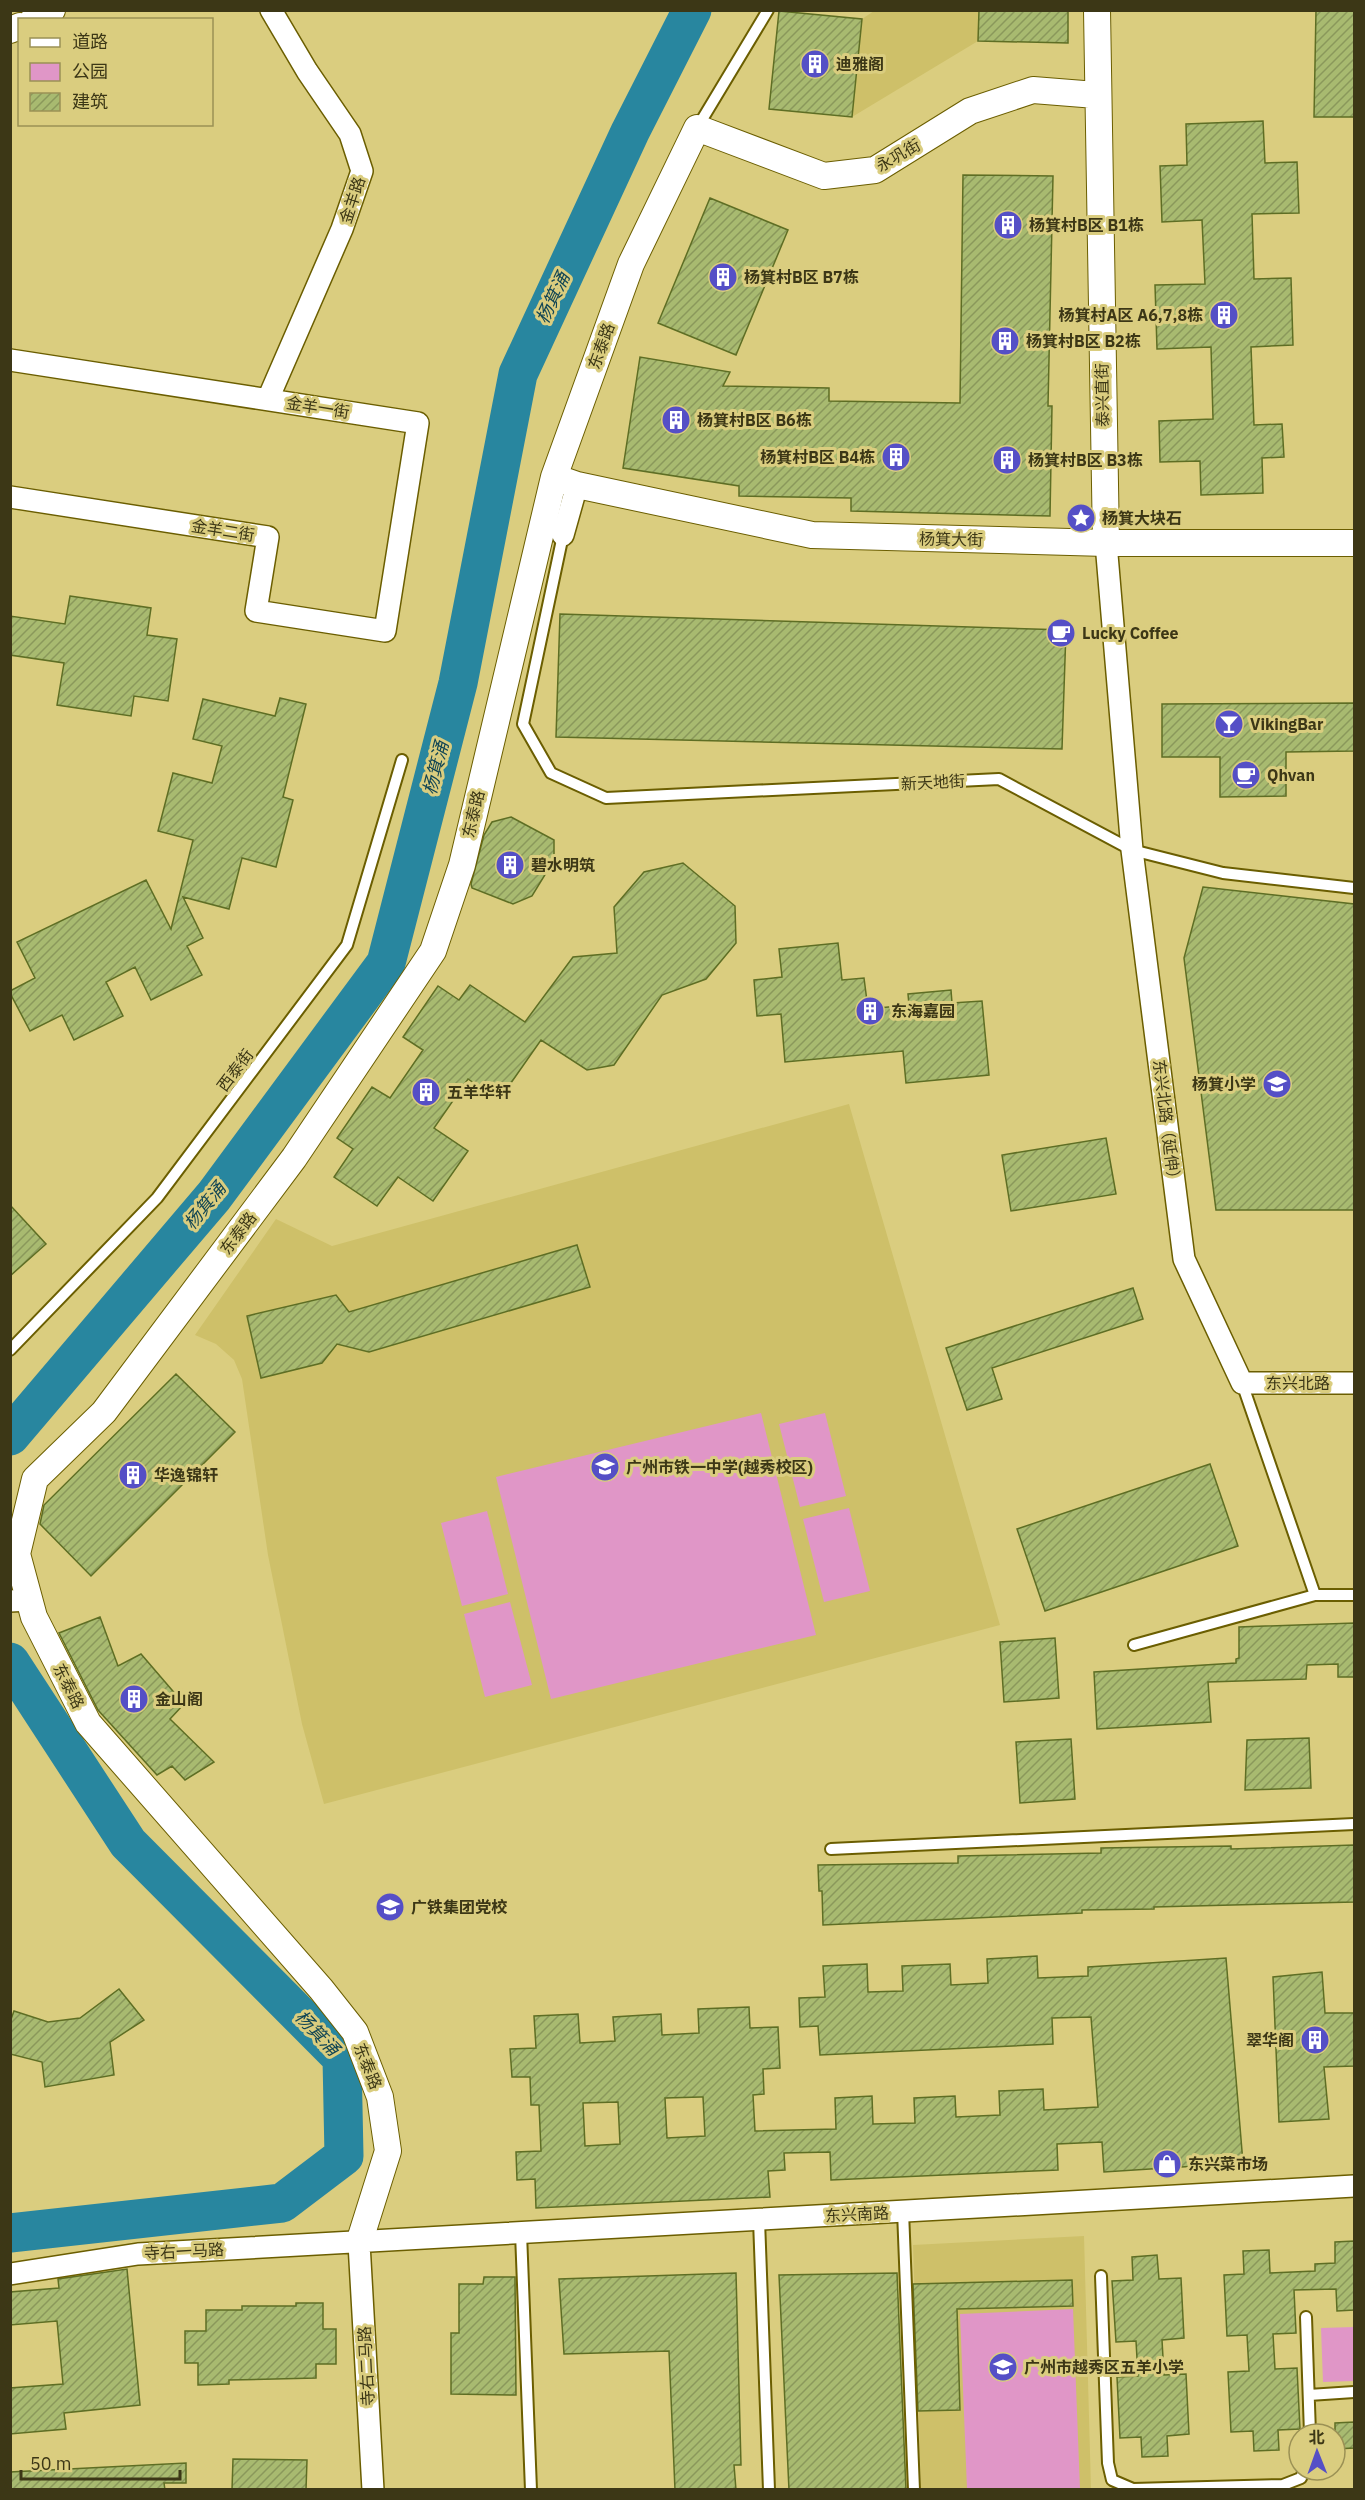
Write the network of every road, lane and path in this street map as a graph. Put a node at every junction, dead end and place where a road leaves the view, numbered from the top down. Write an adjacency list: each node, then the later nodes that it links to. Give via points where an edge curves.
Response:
1 (52, 10): 5 (street)
2 (271, 10): 9 (street, 金羊路, via 350,134 362,171 342,229)
3 (768, 10): 7 (lane)
4 (1097, 10): 6 (street, 泰兴直街)
5 (37, 18)
6 (1096, 95): 7 (street, 永巩街, via 1033,90 970,111 875,170 824,176); 13 (street, 泰兴直街)
7 (697, 128): 10 (street, 东泰路, via 631,264)
8 (10, 360): 9 (street, 金羊一街)
9 (268, 399): 15 (street, 金羊一街, via 418,423)
10 (565, 481): 12 (street); 13 (street, 杨箕大街, via 812,535); 24 (street, 东泰路, via 462,865 433,951 294,1158 104,1412 35,1479 17,1554)
11 (10, 497): 15 (street, 金羊二街, via 268,537 256,611)
12 (563, 535): 17 (lane, 新天地街, via 523,724 551,773 606,798 999,779)
13 (1106, 543): 14 (street, 杨箕大街); 17 (street, 泰兴直街)
14 (1354, 543)
15 (385, 631)
16 (402, 760): 19 (lane, 西泰街, via 347,945 157,1198)
17 (1132, 850): 18 (lane, 新天地街, via 1223,873); 20 (street, 东兴北路（延伸）, via 1184,1259)
18 (1354, 888)
19 (10, 1350)
20 (1242, 1383): 21 (street, 东兴北路); 23 (lane)
21 (1354, 1383)
22 (1354, 1594): 23 (lane)
23 (1315, 1595): 25 (lane)
24 (20, 1601): 32 (street, 东泰路, via 34,1617 88,1723 355,2032 381,2097 388,2151)
25 (1134, 1645)
26 (1354, 1824): 27 (lane)
27 (831, 1849)
28 (1354, 2186): 29 (street, 东兴南路)
29 (903, 2211): 30 (street, 东兴南路); 43 (lane)
30 (759, 2220): 31 (street, 东兴南路); 42 (lane)
31 (522, 2233): 32 (street, 东兴南路); 41 (lane)
32 (359, 2243): 33 (street, 寺右一马路, via 138,2254); 40 (street, 寺右二马路)
33 (10, 2274)
34 (1101, 2276): 39 (lane, via 1108,2463 1112,2480 1133,2489)
35 (1305, 2317): 37 (lane)
36 (1354, 2392): 37 (lane)
37 (1309, 2395): 38 (lane)
38 (1310, 2422)
39 (1291, 2482)
40 (373, 2490)
41 (531, 2490)
42 (769, 2490)
43 (914, 2490)

